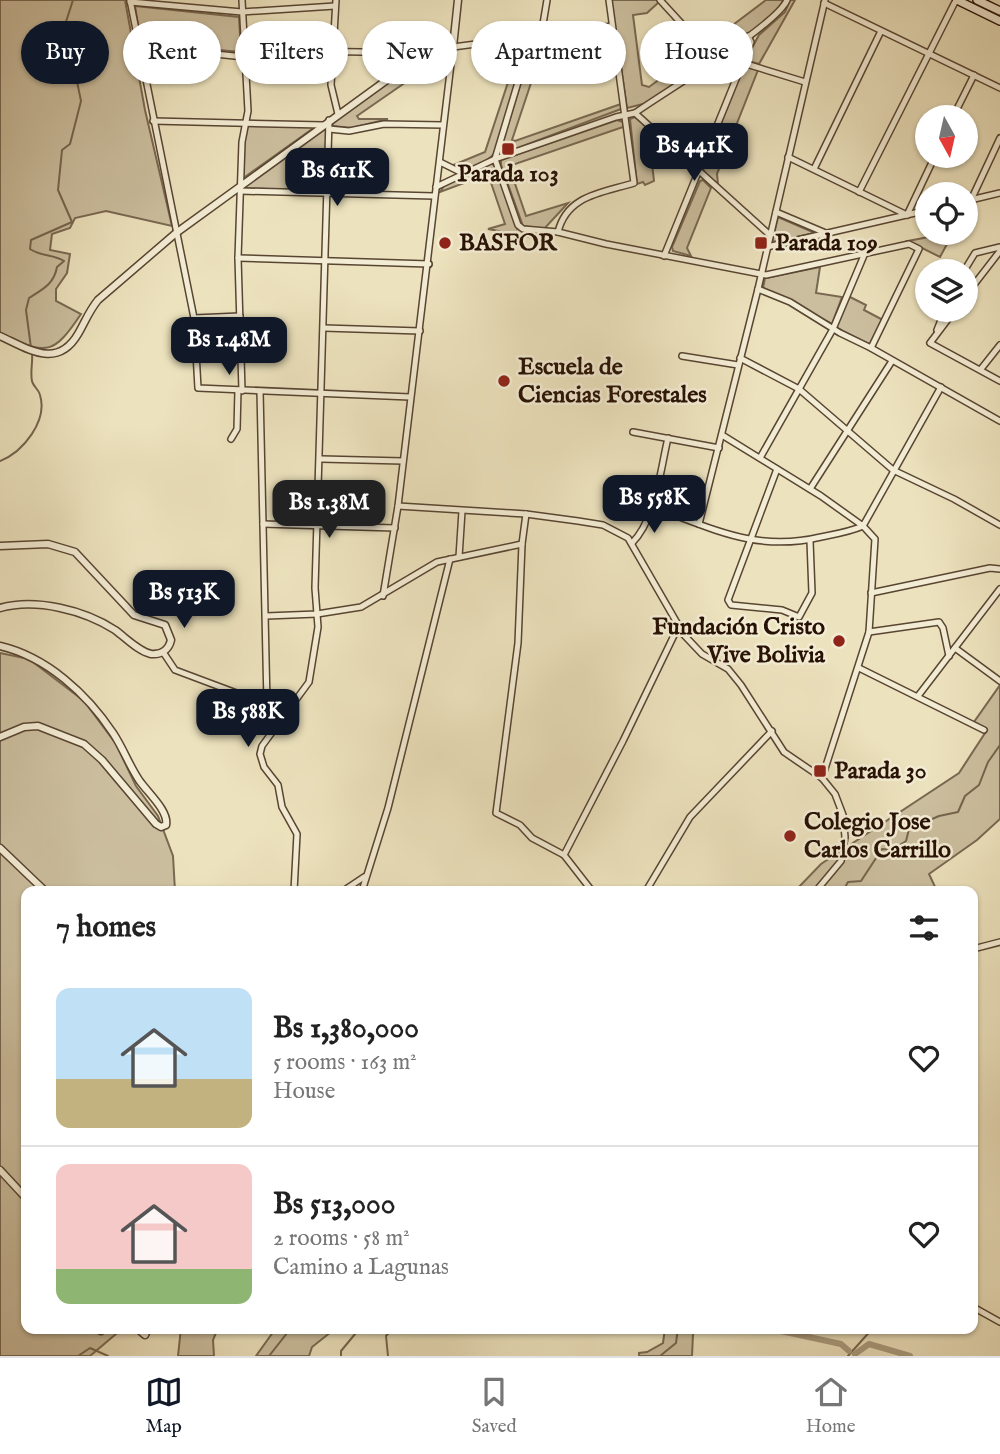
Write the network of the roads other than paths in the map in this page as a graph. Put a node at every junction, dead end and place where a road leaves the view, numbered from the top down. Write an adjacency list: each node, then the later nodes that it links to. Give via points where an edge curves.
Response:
1 (242, 0): 13 (street)
2 (458, 0): 17 (street)
3 (547, 0): 18 (street)
4 (609, 0): 19 (street)
5 (660, 0): 20 (street)
6 (787, 0): 23 (street)
7 (956, 0): 21 (main road); 24 (street)
8 (977, 0): 12 (main road)
9 (130, 1): 13 (street); 14 (street)
10 (825, 2): 22 (street); 27 (street)
11 (335, 3): 13 (street); 16 (street)
12 (1000, 11)
13 (242, 12): 15 (street)
14 (134, 21)
15 (242, 21)
16 (335, 21)
17 (456, 21)
18 (544, 21)
19 (611, 21)
20 (679, 21)
21 (1000, 21)
22 (881, 32): 24 (street); 51 (street)
23 (753, 34)
24 (928, 54): 26 (street); 57 (street)
25 (753, 65): 27 (street)
26 (974, 75): 37 (street); 38 (street)
27 (805, 82): 47 (street)
28 (146, 84): 42 (street)
29 (246, 84): 43 (street)
30 (331, 84): 40 (street)
31 (380, 84): 40 (street)
32 (448, 84): 44 (street)
33 (518, 84): 48 (street)
34 (620, 84): 41 (street)
35 (677, 84): 39 (street)
36 (734, 84): 52 (street)
37 (1000, 88)
38 (959, 105)
39 (635, 113): 41 (street); 52 (street)
40 (338, 114): 45 (street)
41 (625, 115): 48 (street); 65 (street, via 634,183 571,205)
42 (153, 121): 43 (street); 66 (street)
43 (244, 122): 45 (street); 56 (street)
44 (443, 125): 45 (street, via 384,124 349,131); 49 (street)
45 (326, 127): 56 (street); 59 (street)
46 (1000, 138): 54 (street)
47 (788, 157): 51 (street); 62 (street)
48 (495, 159): 53 (street); 65 (street, via 520,227)
49 (440, 162): 53 (street); 55 (street)
50 (929, 168): 64 (street)
51 (814, 169): 57 (street)
52 (698, 170): 68 (street); 72 (street)
53 (462, 173): 55 (street)
54 (977, 182)
55 (436, 187): 60 (street)
56 (240, 188): 59 (street); 66 (street); 73 (street)
57 (859, 192): 64 (street)
58 (1000, 194): 61 (street)
59 (327, 195): 60 (street); 75 (street)
60 (434, 196): 76 (street)
61 (978, 198)
62 (776, 212): 67 (street); 68 (street)
63 (915, 213): 64 (street)
64 (906, 215): 67 (street)
65 (558, 232): 72 (street)
66 (176, 233): 81 (street); 87 (street, via 98,300 69,344 36,354)
67 (828, 234): 69 (street)
68 (770, 235): 69 (street)
69 (767, 247): 77 (street)
70 (1000, 249): 74 (street, via 975,253); 78 (street)
71 (865, 253): 77 (street); 85 (street); 90 (street, via 909,244 919,249)
72 (664, 256): 77 (street)
73 (238, 258): 75 (street); 80 (street)
74 (971, 259)
75 (325, 261): 76 (street); 84 (street)
76 (429, 264): 86 (street)
77 (761, 274): 79 (street)
78 (978, 279)
79 (758, 289): 85 (street, via 790,302); 92 (street)
80 (240, 316): 81 (street); 99 (street)
81 (194, 318): 99 (street, via 198,388)
82 (940, 322): 88 (street)
83 (946, 322): 88 (street)
84 (324, 328): 86 (street); 101 (street)
85 (833, 329): 90 (street); 98 (street)
86 (420, 331): 102 (street)
87 (0, 336)
88 (932, 340): 95 (street)
89 (1000, 345): 95 (street)
90 (871, 348): 93 (street)
91 (682, 356): 94 (street)
92 (740, 358): 94 (street); 98 (street)
93 (892, 361): 97 (street); 104 (street)
94 (738, 365): 106 (street)
95 (981, 369): 96 (street)
96 (1000, 381)
97 (941, 387): 103 (street); 114 (street)
98 (799, 389): 104 (street); 110 (street)
99 (240, 391): 100 (street); 108 (street, via 237,429)
100 (260, 391): 101 (street); 120 (street)
101 (322, 394): 102 (street); 111 (street)
102 (410, 397): 112 (street)
103 (1000, 421)
104 (848, 429): 114 (street); 115 (street)
105 (633, 432): 107 (street)
106 (722, 435): 109 (street); 110 (street)
107 (668, 438): 109 (street); 117 (street)
108 (231, 439)
109 (719, 448): 121 (street)
110 (760, 458): 113 (street)
111 (321, 459): 112 (street); 123 (street)
112 (403, 461): 116 (street)
113 (777, 469): 115 (street); 127 (street)
114 (893, 470): 122 (street); 124 (street)
115 (810, 489): 124 (street)
116 (398, 506): 118 (street); 125 (street)
117 (650, 510): 121 (street); 128 (street)
118 (462, 511): 119 (street); 131 (street)
119 (526, 514): 128 (street, via 603,526); 129 (street)
120 (263, 524): 123 (street); 139 (street)
121 (699, 524): 127 (street)
122 (1000, 525)
123 (317, 526): 125 (street); 138 (street)
124 (863, 526): 126 (street); 135 (street, via 875,539)
125 (395, 528): 136 (street)
126 (810, 541): 127 (street); 127 (street, via 812,593 799,618 782,610 730,605 728,600)
127 (752, 542)
128 (632, 543): 140 (street)
129 (522, 544): 131 (street); 156 (street, via 517,643 496,813)
130 (1, 548): 144 (street, via 48,544 75,552 134,615 166,625 171,640)
131 (459, 556): 132 (street)
132 (450, 559): 136 (street, via 427,567); 157 (street, via 388,808)
133 (1000, 569): 135 (street)
134 (1000, 589): 143 (street)
135 (872, 593): 141 (street)
136 (383, 596): 138 (street, via 361,607)
137 (0, 608): 144 (street, via 20,604 72,611 103,623 142,650)
138 (317, 614): 139 (street); 150 (street, via 309,682)
139 (266, 616): 149 (street)
140 (678, 625): 152 (street, via 702,654 728,669); 156 (street)
141 (869, 632): 145 (street, via 939,622); 146 (street)
142 (0, 646): 153 (street, via 34,657 87,699 165,814 166,825 156,824 84,744 38,726)
143 (955, 648): 145 (street); 147 (street)
144 (163, 652): 149 (street, via 174,670)
145 (949, 656): 148 (street)
146 (859, 668): 148 (street); 154 (street)
147 (1000, 681)
148 (918, 696): 151 (street)
149 (267, 703): 150 (street)
150 (287, 712): 159 (street, via 260,754 297,834)
151 (984, 730)
152 (772, 731): 154 (street, via 784,751); 163 (street, via 690,817)
153 (0, 737)
154 (822, 778): 164 (street, via 835,794 845,837 841,862)
155 (0, 848): 158 (street)
156 (564, 855): 162 (street)
157 (365, 876): 160 (street); 161 (street)
158 (39, 886)
159 (294, 886)
160 (350, 886)
161 (363, 886)
162 (588, 886)
163 (649, 886)
164 (820, 886)
165 (1000, 942): 166 (street)
166 (978, 948)
167 (0, 1170): 168 (street)
168 (21, 1190)
169 (978, 1310): 170 (street)
170 (1000, 1322)

